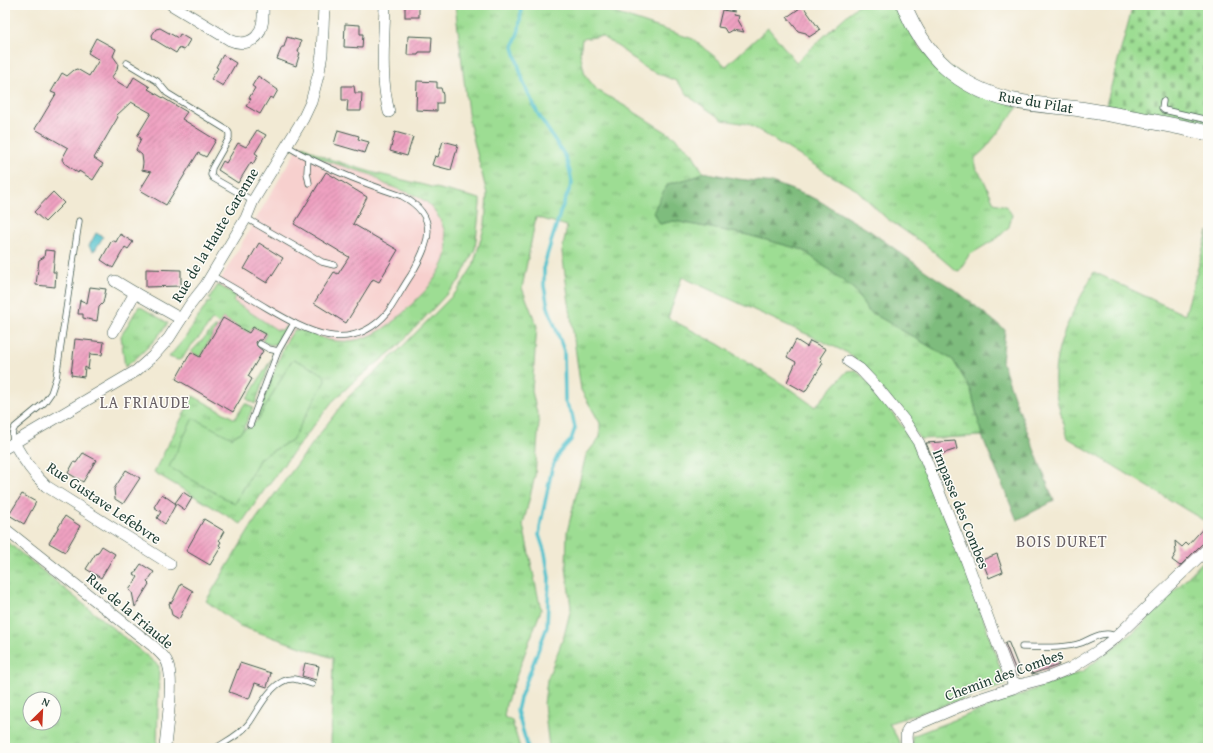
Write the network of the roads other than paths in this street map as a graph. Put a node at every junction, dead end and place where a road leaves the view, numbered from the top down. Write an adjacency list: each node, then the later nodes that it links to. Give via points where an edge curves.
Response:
1 (172, 5): 2 (street, via 230,40 243,43 259,33 262,27)
2 (263, 5)
3 (324, 5): 11 (street, Rue de la Haute Garenne, via 322,54 316,86 303,119)
4 (385, 5): 8 (street, via 383,73)
5 (904, 5): 10 (main road, Rue du Pilat, via 930,53 966,82 986,92 1010,100 1138,118)
6 (127, 63): 14 (lane, via 157,82 167,93 229,133 211,175)
7 (1163, 101): 9 (lane, via 1164,110)
8 (389, 112)
9 (1208, 120)
10 (1208, 133)
11 (287, 146): 12 (lane); 14 (street, Rue de la Haute Garenne)
12 (308, 157): 13 (lane); 22 (lane, via 411,201 422,212 428,242 388,312 371,329 360,334 336,337 313,332)
13 (309, 183)
14 (253, 202): 15 (street, Rue de la Haute Garenne)
15 (246, 218): 17 (lane, via 322,262); 18 (street, Rue de la Haute Garenne)
16 (79, 221): 28 (lane, via 56,378 44,402 15,427)
17 (334, 265)
18 (211, 275): 21 (street, Rue de la Haute Garenne); 22 (lane)
19 (115, 281): 20 (street)
20 (135, 293): 21 (street); 23 (street)
21 (181, 319): 28 (street, Rue de la Haute Garenne, via 169,338 136,371)
22 (294, 323): 25 (lane)
23 (113, 332)
24 (260, 344): 25 (lane)
25 (278, 351): 27 (lane)
26 (848, 361): 35 (street, Impasse des Combes, via 860,369 877,387 919,443 1010,677)
27 (250, 425)
28 (10, 446): 31 (street, Rue Gustave Lefebvre, via 46,486)
29 (5, 529): 36 (street, Rue de la Friaude, via 153,646 166,660 170,669 170,681)
30 (1208, 548): 32 (street, Chemin des Combes)
31 (170, 564)
32 (1116, 637): 33 (lane, via 1105,634 1066,646); 35 (street, Chemin des Combes, via 1098,652 1071,668)
33 (1022, 647)
34 (312, 684): 37 (lane, via 293,679 277,685 248,724)
35 (1019, 685): 38 (street, Chemin des Combes, via 970,702 909,728 906,734)
36 (165, 748)
37 (216, 748)
38 (907, 748)

